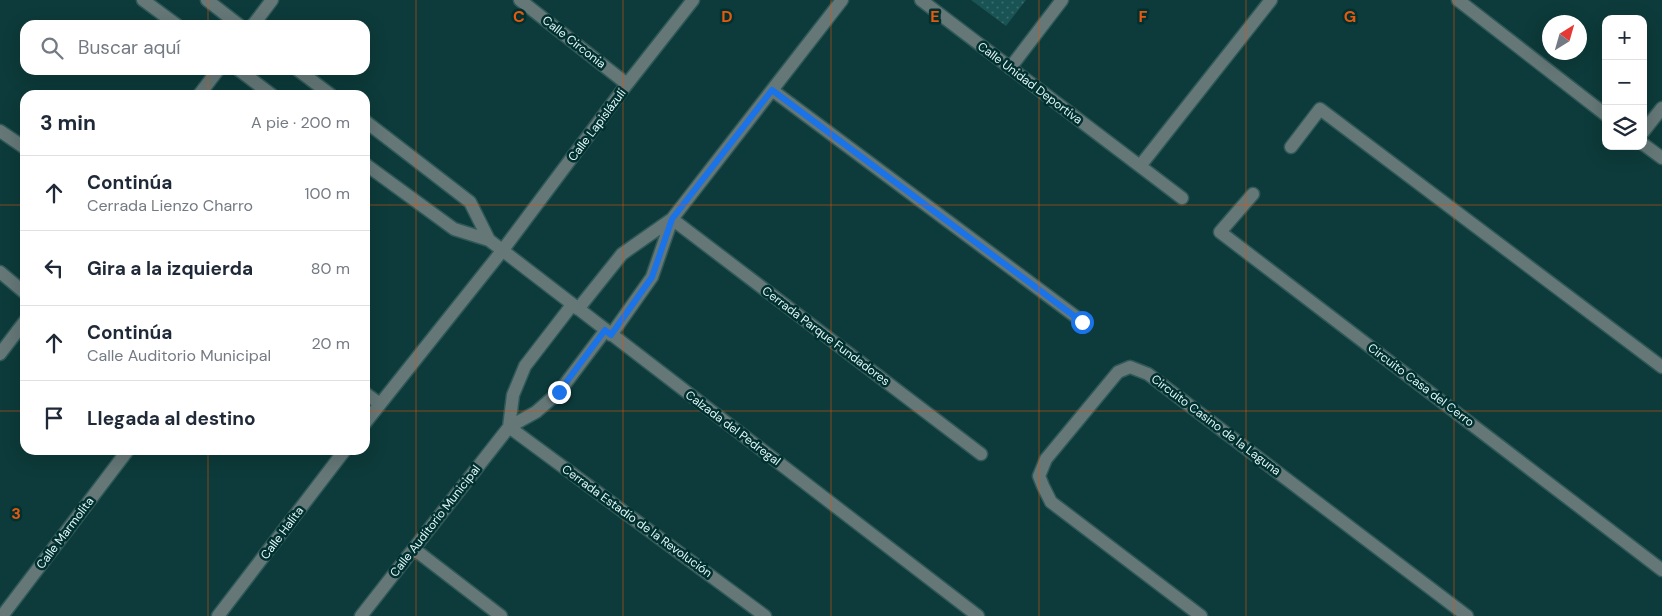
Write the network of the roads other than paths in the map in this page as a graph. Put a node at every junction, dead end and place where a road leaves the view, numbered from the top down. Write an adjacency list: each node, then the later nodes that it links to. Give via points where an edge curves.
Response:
1 (143, 0): 11 (street)
2 (207, 0): 12 (street)
3 (272, 0): 13 (street)
4 (520, 0): 18 (street, Calle Circonia)
5 (693, 0): 18 (street, Calle Lapislázuli)
6 (842, 0): 22 (street)
7 (920, 0): 14 (street, Calle Unidad Deportiva)
8 (1062, 0): 14 (street)
9 (1271, 0): 32 (street)
10 (1458, 0): 24 (street)
11 (170, 20)
12 (233, 20)
13 (257, 20)
14 (1010, 68): 32 (street, Calle Unidad Deportiva)
15 (214, 75): 19 (street)
16 (246, 75): 20 (street)
17 (305, 75): 21 (street)
18 (628, 84): 38 (street, Calle Lapislázuli)
19 (203, 90)
20 (265, 90)
21 (324, 90)
22 (772, 90): 36 (street); 42 (street)
23 (1662, 108): 26 (street)
24 (1602, 112)
25 (370, 125): 37 (street, Calzada del Pedregal, via 470,202)
26 (1647, 127)
27 (0, 131): 28 (street)
28 (20, 145)
29 (1291, 147): 46 (street, via 1320,109)
30 (1647, 147): 31 (street)
31 (1662, 158)
32 (1140, 166): 35 (street, Calle Unidad Deportiva)
33 (370, 168): 37 (street, Calzada del Pedregal, via 454,229)
34 (1253, 194): 55 (street, Circuito Casa del Cerro, via 1220,232)
35 (1182, 198)
36 (672, 219): 41 (street, via 622,254); 44 (street, Calle Auditorio Municipal, via 652,277); 51 (street, Cerrada Parque Fundadores)
37 (489, 240): 38 (street, Calzada del Pedregal)
38 (502, 251): 41 (street, Calzada del Pedregal); 48 (street, Calle Lapislázuli)
39 (0, 272): 40 (street)
40 (20, 289)
41 (575, 307): 44 (street, Calzada del Pedregal); 50 (street, via 526,366 513,395)
42 (1082, 322)
43 (20, 328): 45 (street)
44 (608, 333): 50 (street, Calle Auditorio Municipal, via 559,392 536,412); 61 (street, Calzada del Pedregal)
45 (0, 354)
46 (1662, 367)
47 (370, 397): 48 (street)
48 (380, 404): 49 (street)
49 (370, 417)
50 (509, 427): 54 (street, Calle Auditorio Municipal); 60 (street, Cerrada Estadio de la Revolución)
51 (981, 454)
52 (124, 455): 56 (street, Calle Marmolita)
53 (341, 455): 57 (street, Calle Halita)
54 (414, 549): 58 (street, Calle Auditorio Municipal); 59 (street)
55 (1662, 570)
56 (2, 616)
57 (218, 616)
58 (361, 616)
59 (501, 616)
60 (765, 616)
61 (978, 616)
62 (1201, 616): 63 (street, Circuito Casino de la Laguna, via 1052,502 1039,476 1046,459 1118,372 1130,367 1148,374)
63 (1466, 616)

